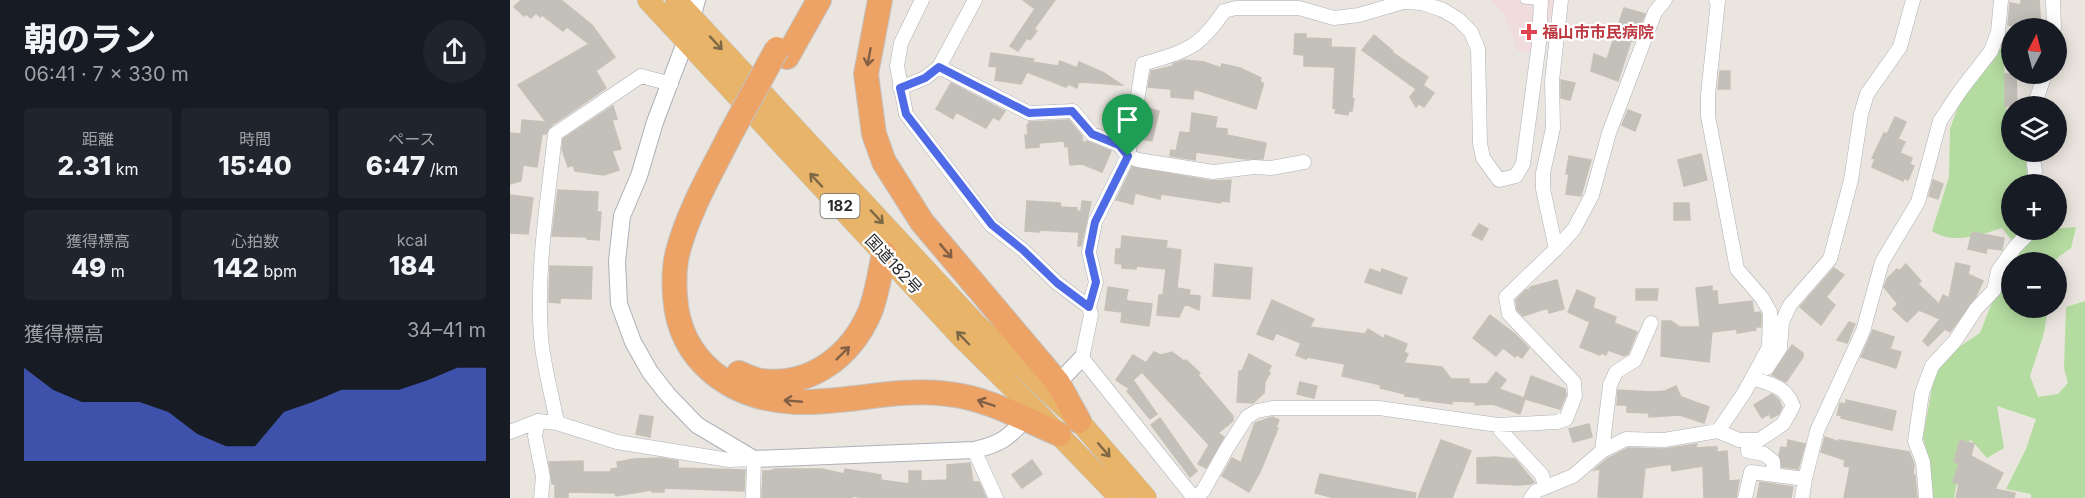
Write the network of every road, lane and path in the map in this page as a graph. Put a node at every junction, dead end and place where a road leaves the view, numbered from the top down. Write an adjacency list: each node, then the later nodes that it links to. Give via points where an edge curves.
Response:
1 (648, 0): 18 (highway, 国道182号 / 182)
2 (676, 0): 16 (highway, 国道182号 / 182)
3 (803, 0): 19 (highway)
4 (819, 0): 19 (highway)
5 (880, 0): 33 (highway, one-way to 33, via 866,75 874,134 884,162)
6 (922, 0): 22 (street, via 901,43 897,66)
7 (975, 0): 20 (street)
8 (1524, 0): 15 (lane)
9 (1561, 0): 27 (street, via 1552,81 1553,128 1543,173)
10 (1665, 0): 27 (street, via 1655,12 1609,133 1592,195 1574,228)
11 (1717, 0): 32 (street, via 1708,94 1713,149 1737,269 1770,312 1769,347)
12 (1913, 0): 32 (street, via 1900,47 1867,94 1851,180 1830,259 1790,305 1782,322 1780,348 1764,373)
13 (2001, 0): 46 (street, via 1998,32 1991,51 1940,121 1918,202 1882,262 1863,331 1817,431)
14 (2053, 0): 17 (street)
15 (1541, 1): 24 (street, via 1523,164 1516,176 1499,180 1483,158 1478,49 1471,32 1443,10 1403,2 1334,18 1299,8 1224,11 1212,29 1185,51 1143,64)
16 (695, 8): 18 (street); 33 (highway, 国道182号 / 182, one-way to 33)
17 (2054, 18)
18 (686, 40): 21 (street); 28 (highway, 国道182号 / 182, one-way to 18)
19 (782, 53): 23 (highway, bridge)
20 (939, 67): 22 (street, via 925,78); 24 (street, via 1029,113 1072,111 1092,134 1119,145)
21 (671, 84): 36 (street, via 641,76 555,134 540,307 541,338); 44 (street, via 622,216 618,304 633,342 668,395 697,425)
22 (900, 88): 29 (street, via 906,114 992,225)
23 (736, 140): 28 (highway, one-way to 28, via 692,255 689,306 695,326 715,358 759,381 788,382 830,365 848,350 870,311); 33 (highway, one-way to 23, via 991,404 948,393 912,392 793,402 756,396 724,382 705,366 692,351 676,309 677,253 696,203)
24 (1128, 156): 25 (street, via 1213,172); 29 (street, via 1095,222 1089,252 1096,282)
25 (1304, 162)
26 (2022, 240): 58 (street, via 1998,271 1994,290 1932,366 1922,393 1916,441 1923,462)
27 (1556, 249): 37 (street, via 1506,297 1506,306 1509,314 1574,382 1575,396 1566,419)
28 (884, 254): 33 (highway, 国道182号 / 182, one-way to 28, via 963,338)
29 (1089, 307): 31 (street, via 1091,315)
30 (1651, 323): 43 (street, via 1635,360 1616,372 1610,385)
31 (1082, 358): 33 (street); 48 (street, via 1194,498)
32 (1752, 378): 38 (street); 41 (street, via 1777,386 1789,396 1793,406 1784,424 1758,440)
33 (1041, 401): 35 (highway); 40 (highway); 42 (street, via 1005,439)
34 (538, 421): 36 (street); 39 (street); 49 (street, via 535,436 543,477)
35 (1079, 421): 53 (highway, one-way to 53)
36 (557, 423): 44 (street, via 617,442 729,460)
37 (1498, 425): 47 (street, via 1542,475); 48 (street, via 1379,408 1257,411 1247,417)
38 (1718, 431): 41 (street, via 1739,441); 43 (street, via 1664,440 1626,439)
39 (510, 432)
40 (1059, 434): 52 (highway)
41 (1748, 440): 45 (street, via 1748,451 1764,454 1773,461)
42 (974, 450): 44 (street); 51 (street)
43 (1602, 451): 47 (street, via 1572,476)
44 (754, 459): 50 (street)
45 (1774, 475): 46 (street); 56 (street, via 1751,472)
46 (1805, 479): 57 (street)
47 (1545, 487): 55 (street)
48 (1203, 491): 54 (street)
49 (542, 498)
50 (753, 498)
51 (996, 498)
52 (1120, 498)
53 (1146, 498)
54 (1216, 498)
55 (1531, 498)
56 (1745, 498)
57 (1802, 498)
58 (1926, 498)

